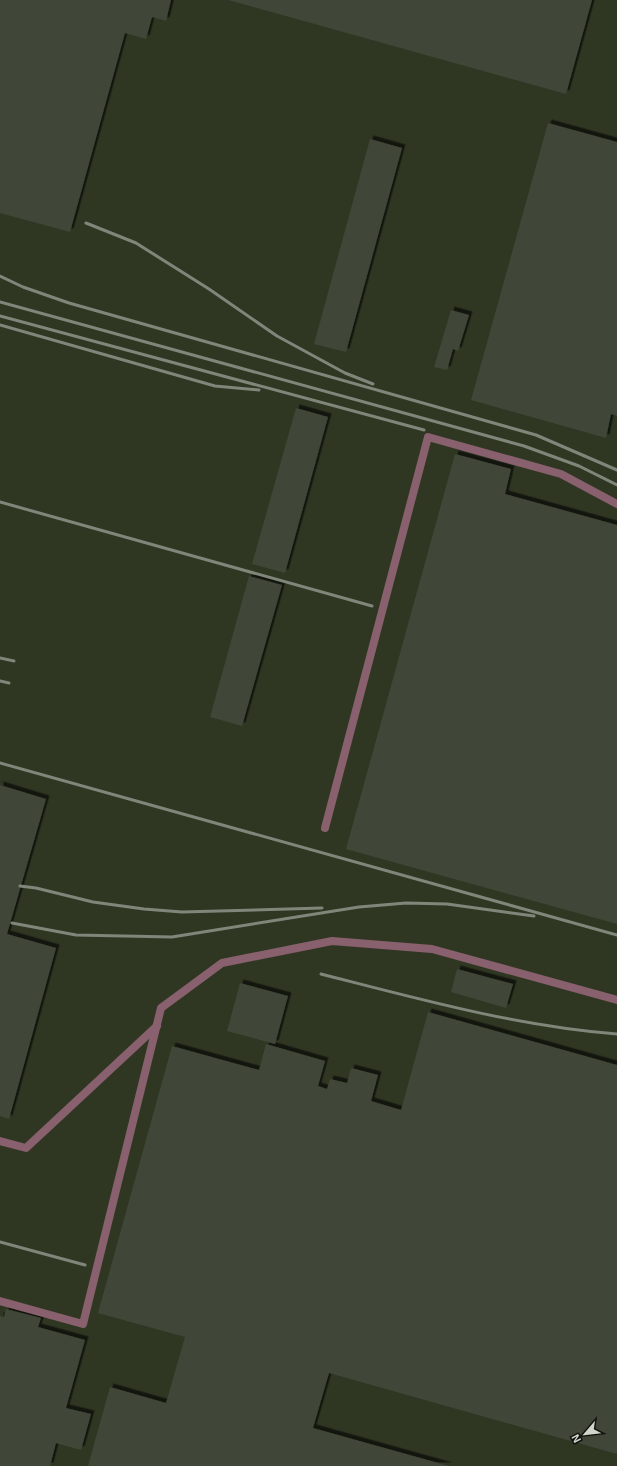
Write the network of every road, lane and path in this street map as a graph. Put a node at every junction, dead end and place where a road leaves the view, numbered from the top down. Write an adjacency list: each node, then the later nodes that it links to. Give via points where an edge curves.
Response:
1 (617, 504): 2 (lane, via 561,474 428,437)
2 (325, 828)
3 (617, 1000): 4 (lane, via 432,950 332,941 222,963 161,1008)
4 (157, 1026): 5 (lane, via 26,1148); 6 (lane, via 83,1324)
5 (0, 1141)
6 (0, 1301)

